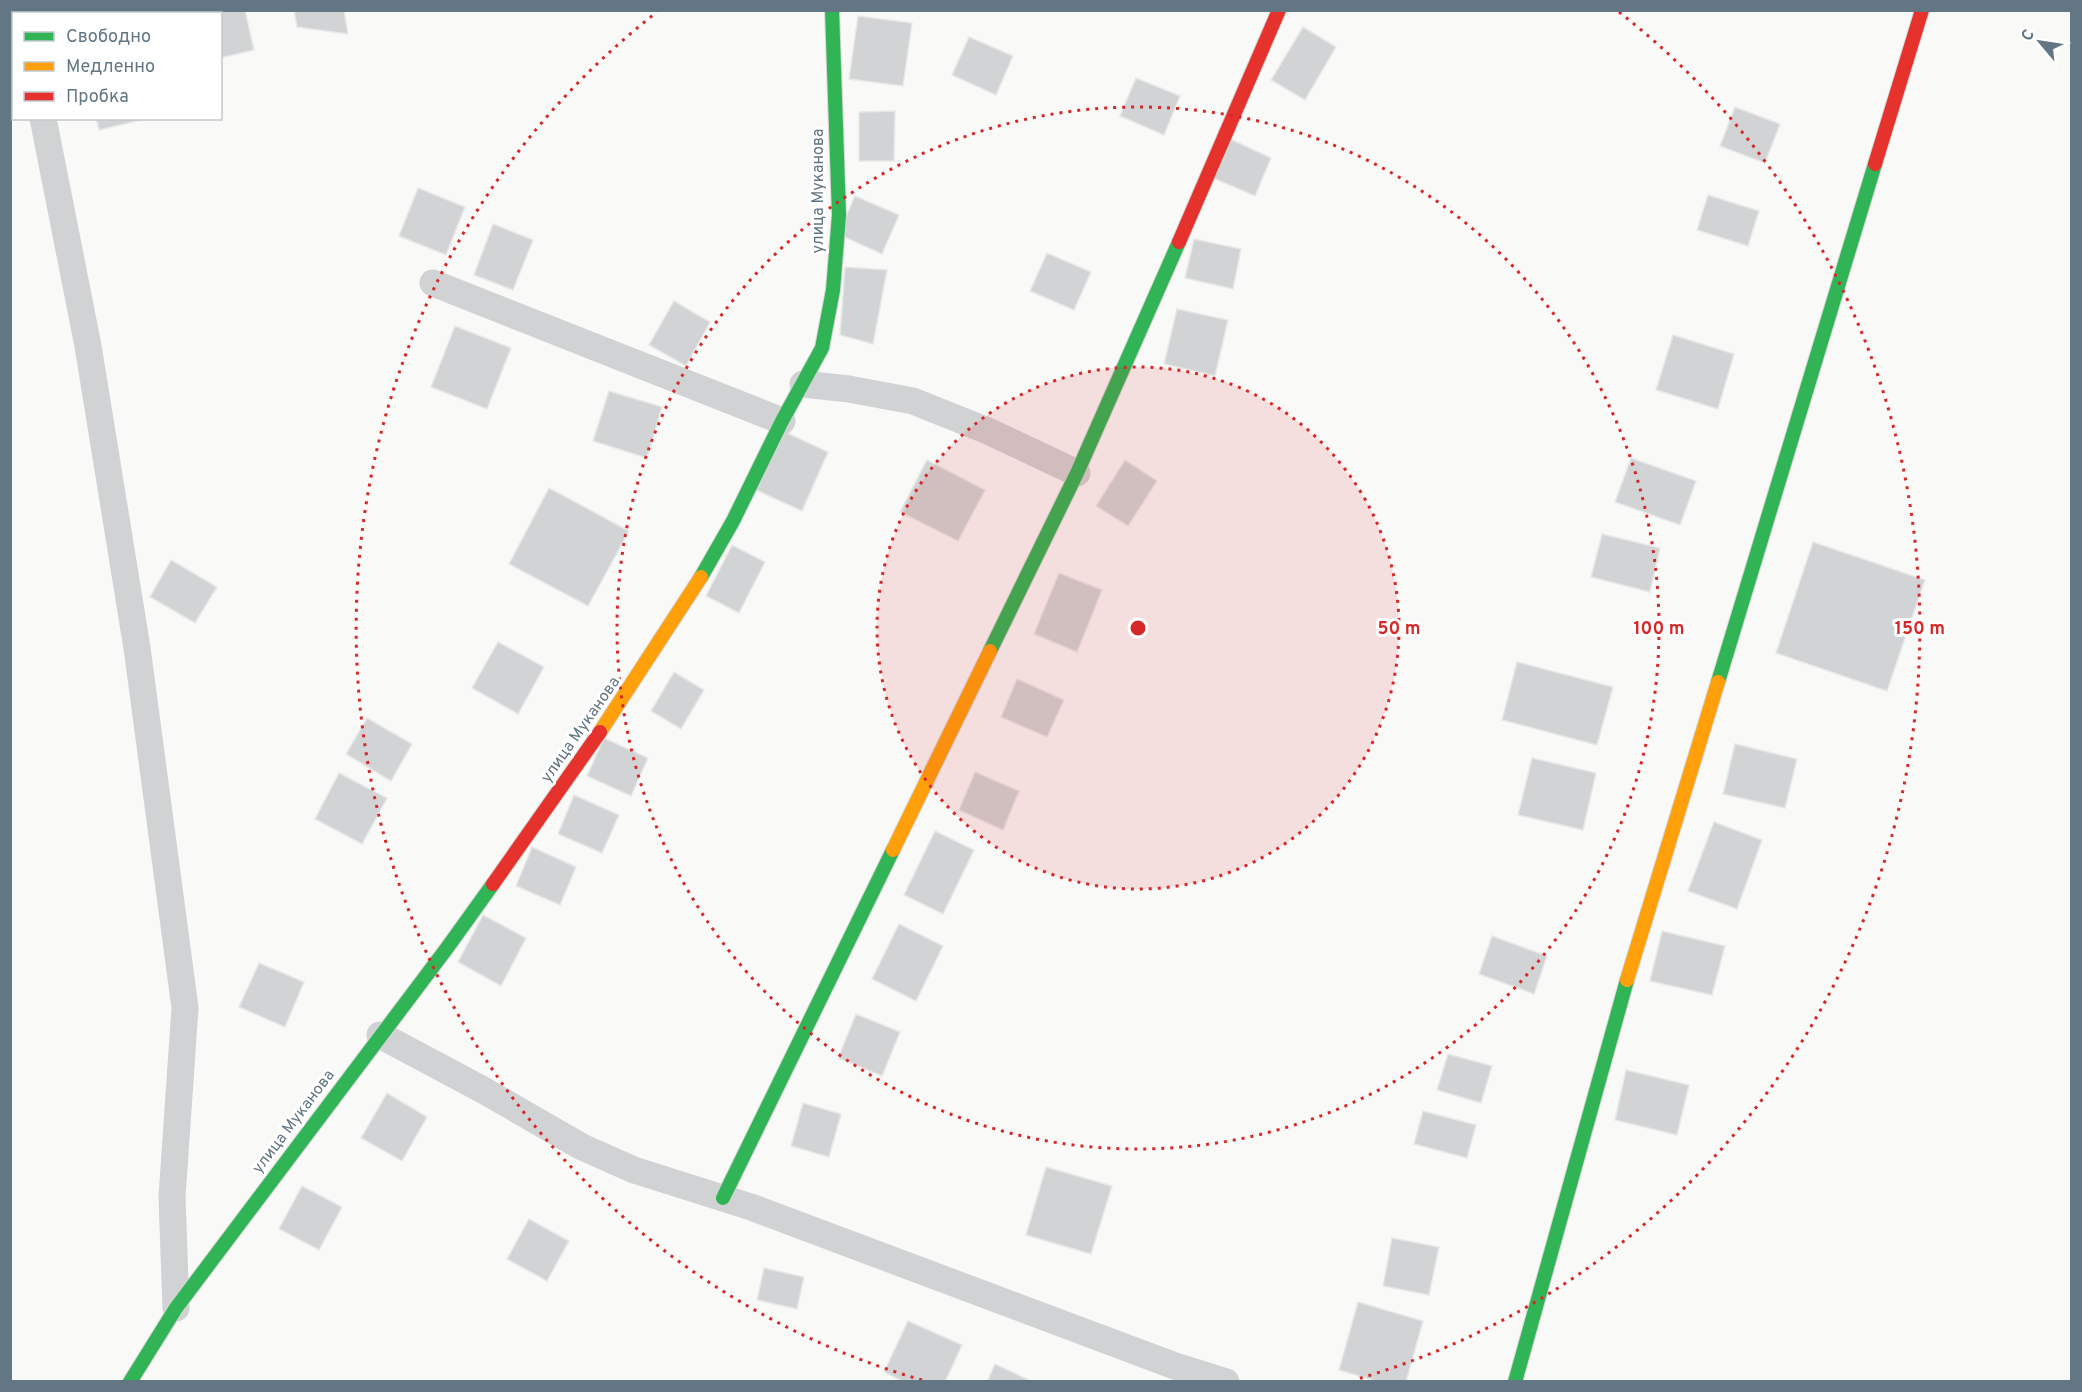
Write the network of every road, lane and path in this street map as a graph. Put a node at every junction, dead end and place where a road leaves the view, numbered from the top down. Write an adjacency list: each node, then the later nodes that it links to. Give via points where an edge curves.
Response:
1 (832, 10): 6 (street, улица Муканова, via 839,215 834,290 822,348)
2 (1279, 10): 8 (street)
3 (1922, 10): 14 (street, via 1622,997)
4 (43, 120): 11 (street, via 88,346 135,637 184,1008 172,1197)
5 (433, 283): 7 (street)
6 (803, 384): 7 (street, улица Муканова); 8 (street, via 913,401)
7 (782, 421): 9 (street, улица Муканова, via 696,586 620,704 447,948)
8 (1077, 473): 10 (street)
9 (380, 1035): 10 (street, via 582,1147 634,1170); 11 (street, улица Муканова)
10 (723, 1198): 13 (street)
11 (176, 1308): 12 (street, улица Муканова)
12 (130, 1382)
13 (1226, 1382)
14 (1515, 1382)

